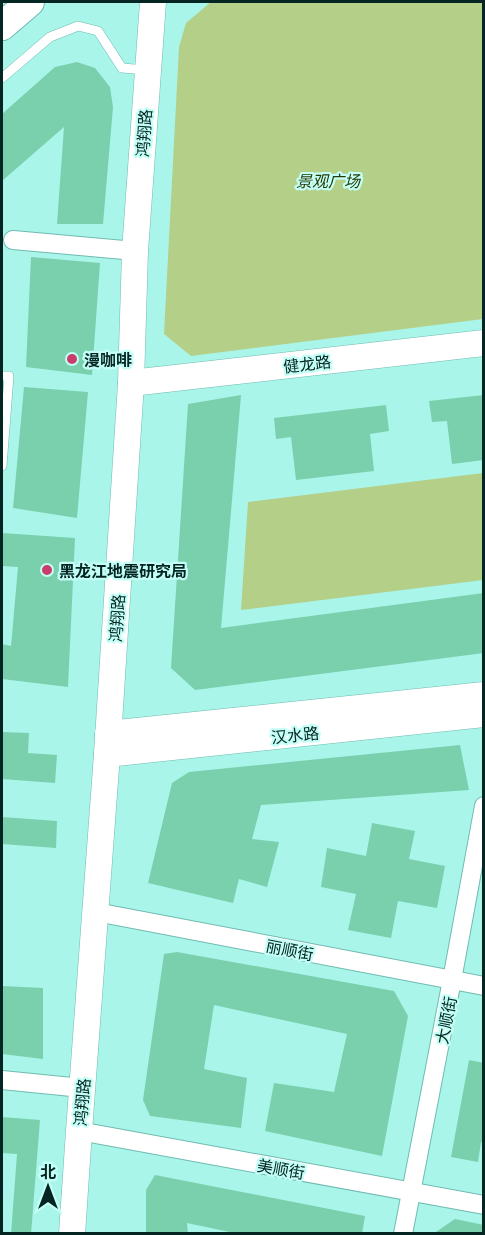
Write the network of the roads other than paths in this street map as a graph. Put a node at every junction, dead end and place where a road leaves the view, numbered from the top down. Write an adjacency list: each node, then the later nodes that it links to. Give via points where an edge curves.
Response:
1 (30, 2): 3 (main road)
2 (153, 2): 4 (main road, 鸿翔路)
3 (2, 27)
4 (147, 70): 5 (lane, via 122,68 98,31 78,26 50,38); 7 (main road, 鸿翔路)
5 (2, 78)
6 (13, 240): 7 (street)
7 (135, 251): 10 (main road, 鸿翔路)
8 (483, 343): 10 (main road, 健龙路)
9 (2, 376): 11 (lane, via 9,376)
10 (131, 383): 14 (main road, 鸿翔路)
11 (2, 466)
12 (483, 695): 14 (main road, 汉水路)
13 (483, 714): 14 (main road, 汉水路)
14 (107, 744): 16 (main road, 鸿翔路)
15 (483, 806): 17 (street, 大顺街)
16 (96, 912): 17 (street, 丽顺街); 20 (main road, 鸿翔路)
17 (452, 980): 18 (street, 丽顺街); 22 (street, 大顺街)
18 (483, 986)
19 (2, 1080): 20 (street)
20 (82, 1088): 21 (main road, 鸿翔路)
21 (79, 1131): 22 (street, 美顺街); 24 (main road, 鸿翔路)
22 (411, 1191): 23 (street, 美顺街); 25 (street, 大顺街)
23 (483, 1205)
24 (72, 1233)
25 (403, 1233)

